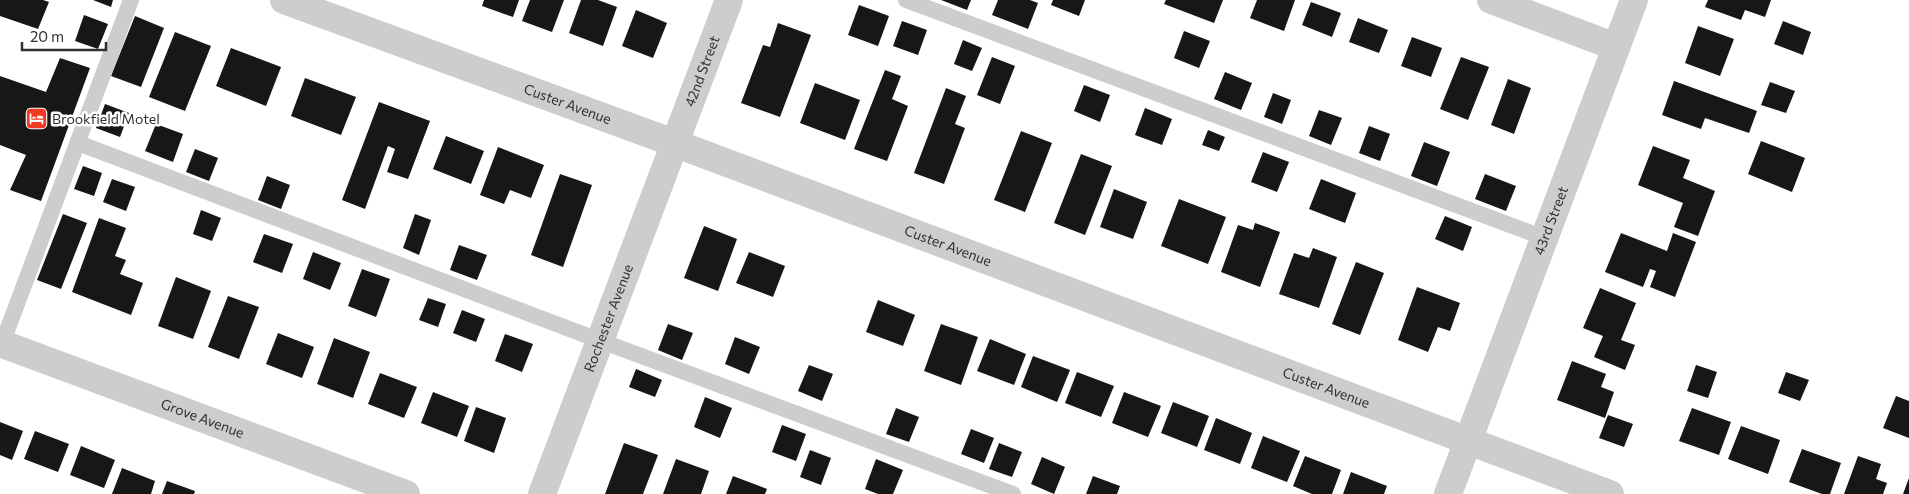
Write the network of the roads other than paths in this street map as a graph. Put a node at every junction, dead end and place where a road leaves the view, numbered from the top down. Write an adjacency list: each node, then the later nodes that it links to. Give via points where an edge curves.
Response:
1 (131, 0): 8 (lane)
2 (284, 0): 9 (street, Custer Avenue)
3 (729, 0): 9 (street, 42nd Street)
4 (906, 0): 10 (lane)
5 (1491, 0): 7 (street)
6 (1634, 0): 7 (street, 43rd Street)
7 (1616, 47): 10 (street, 43rd Street)
8 (78, 142): 11 (lane); 12 (lane)
9 (674, 142): 11 (street, Rochester Avenue); 13 (street, Custer Avenue)
10 (1545, 238): 13 (street, 43rd Street)
11 (601, 341): 15 (street, Rochester Avenue); 16 (lane)
12 (1, 344): 14 (street, Grove Avenue)
13 (1468, 442): 17 (street, 43rd Street); 18 (street, Custer Avenue)
14 (406, 494)
15 (542, 494)
16 (1013, 494)
17 (1448, 494)
18 (1610, 494)

